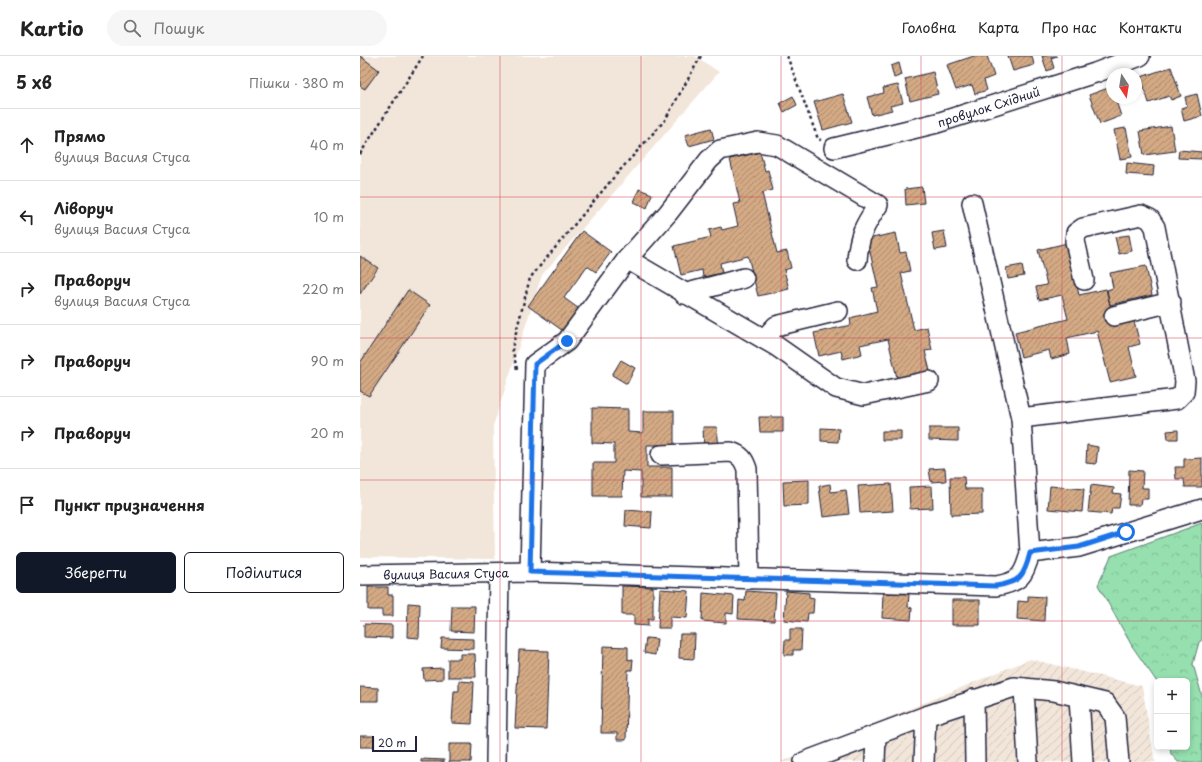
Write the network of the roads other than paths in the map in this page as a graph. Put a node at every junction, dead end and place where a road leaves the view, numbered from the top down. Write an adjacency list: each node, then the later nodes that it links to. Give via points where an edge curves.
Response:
1 (1140, 56): 2 (street, провулок Східний, via 1096,73 937,123)
2 (834, 148)
3 (972, 203): 14 (street)
4 (627, 259): 5 (street, via 720,150 758,142 777,145 878,205 866,223 859,241); 8 (street); 18 (street, via 567,341 535,364)
5 (857, 260)
6 (744, 278): 8 (street)
7 (1084, 280): 9 (street, via 1075,241 1076,233 1083,228 1141,215 1150,219 1155,227)
8 (684, 294): 12 (street)
9 (1171, 302): 11 (street); 14 (street, via 1186,381 1184,392 1177,399)
10 (838, 311): 12 (street, via 776,326)
11 (1114, 316)
12 (764, 340): 13 (street, via 836,388 843,390 864,395)
13 (929, 381)
14 (1021, 418): 17 (street)
15 (661, 455): 21 (street, via 731,452 744,460 747,469)
16 (1202, 509): 17 (street, via 1079,547)
17 (1030, 553): 21 (street, вулиця Василя Стуса, via 1020,578 1012,583 996,586)
18 (530, 572): 19 (street, вулиця Василя Стуса); 21 (street, вулиця Василя Стуса)
19 (499, 573): 20 (street, вулиця Василя Стуса); 28 (street)
20 (360, 576)
21 (749, 579)
22 (1024, 688): 23 (street); 24 (street, via 1014,687); 33 (street)
23 (1079, 697): 34 (street); 35 (street, via 1106,703 1115,717)
24 (974, 699): 25 (street); 32 (street)
25 (926, 716): 26 (street); 31 (street)
26 (876, 735): 27 (street); 30 (street)
27 (828, 757): 29 (street)
28 (496, 762)
29 (804, 762)
30 (875, 762)
31 (924, 762)
32 (975, 762)
33 (1028, 762)
34 (1083, 762)
35 (1119, 762)

